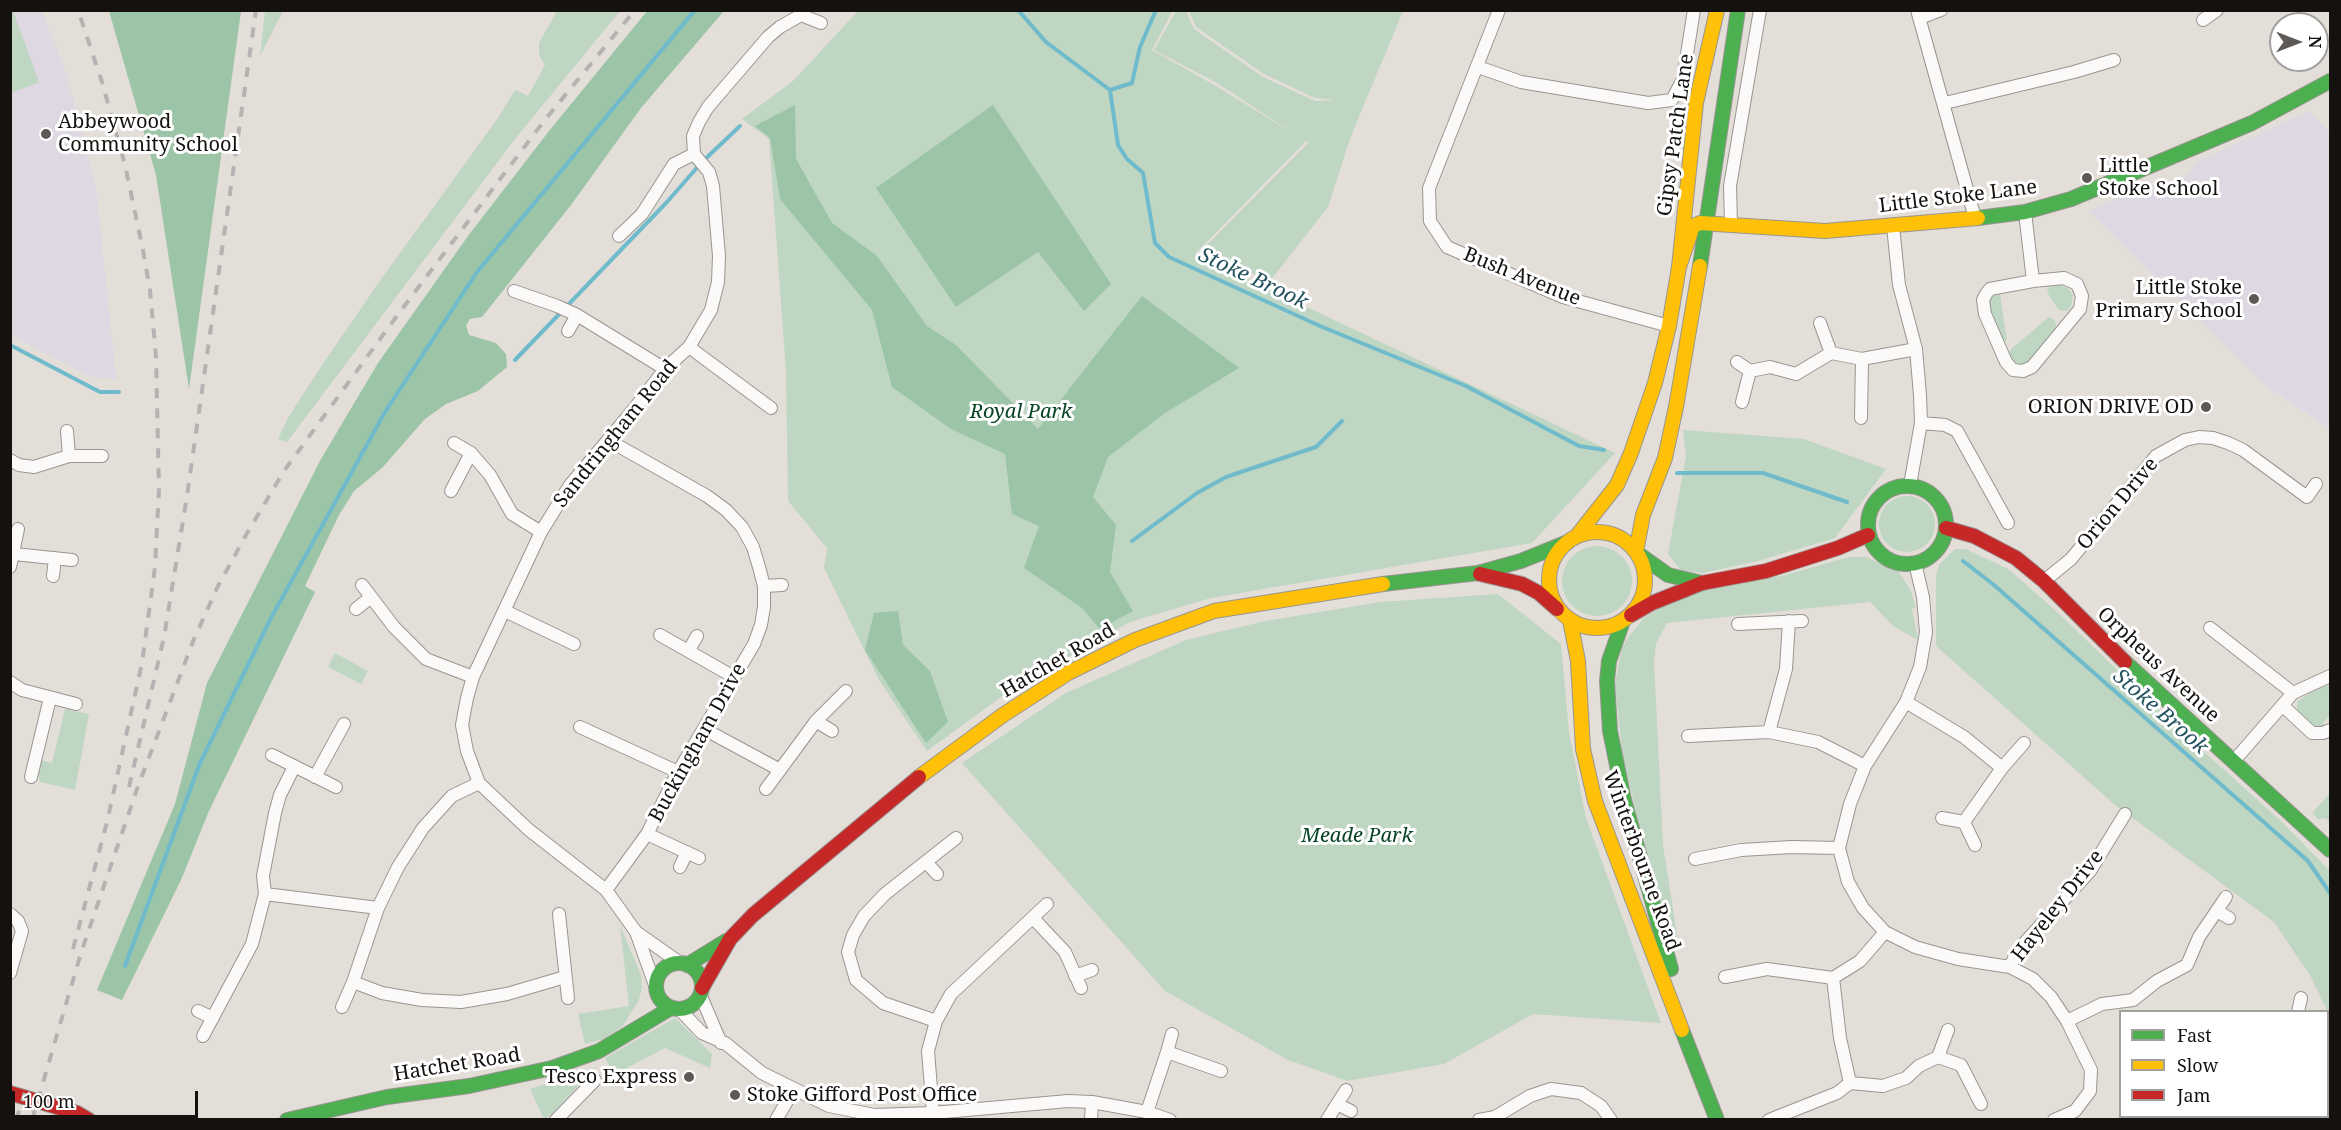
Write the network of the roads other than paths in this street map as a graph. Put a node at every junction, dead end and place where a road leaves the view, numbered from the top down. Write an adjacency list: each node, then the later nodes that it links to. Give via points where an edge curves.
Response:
1 (1499, 10): 13 (street, Bush Avenue)
2 (1694, 10): 13 (street, via 1683,79 1672,100 1648,103 1521,82)
3 (1717, 10): 23 (street, Gipsy Patch Lane, via 1696,103)
4 (1738, 10): 19 (street)
5 (1760, 10): 20 (street, via 1730,186)
6 (1941, 10): 9 (street)
7 (2217, 10): 10 (street)
8 (801, 13): 11 (street); 16 (street, via 768,37 708,107 693,136)
9 (1919, 14): 15 (street)
10 (2203, 20)
11 (821, 23)
12 (2114, 60): 15 (street)
13 (1478, 67): 28 (street, Bush Avenue, via 1429,188 1430,221 1447,247 1563,297)
14 (2331, 81): 17 (street, Little Stoke Lane, via 2252,123 2071,199)
15 (1945, 103): 18 (street)
16 (694, 154): 22 (street, via 674,165 642,214); 31 (street, Sandringham Road, via 709,172 713,186 720,259 715,300)
17 (2025, 212): 18 (street, Little Stoke Lane); 24 (street)
18 (1975, 218): 21 (street, Little Stoke Lane)
19 (1707, 223): 20 (street, Little Stoke Lane); 23 (street, Gipsy Patch Lane, via 1693,226); 30 (street)
20 (1731, 225): 21 (street, Little Stoke Lane, via 1825,231)
21 (1893, 226): 32 (street, via 1899,285)
22 (619, 236)
23 (1679, 267): 28 (street, Gipsy Patch Lane)
24 (2033, 281): 24 (street, via 2064,278 2077,284 2082,296 2080,309 2032,367 2013,370 1985,314 1983,300 1990,289)
25 (514, 291): 26 (street)
26 (577, 315): 29 (street); 36 (street)
27 (1820, 323): 33 (street)
28 (1669, 327): 30 (street); 57 (street, Gipsy Patch Lane, via 1655,383 1617,485)
29 (568, 331)
30 (1688, 334): 59 (street, via 1665,458 1643,515)
31 (689, 346): 36 (street, Sandringham Road); 39 (street)
32 (1916, 349): 34 (street); 41 (street)
33 (1831, 353): 34 (street); 37 (street, via 1796,374 1770,367)
34 (1862, 359): 40 (street)
35 (1737, 362): 37 (street)
36 (665, 369): 43 (street, Sandringham Road)
37 (1750, 371): 38 (street)
38 (1742, 402)
39 (771, 408)
40 (1861, 418)
41 (1921, 423): 50 (street); 52 (street, via 1945,425 1957,431)
42 (67, 431): 46 (street)
43 (608, 440): 55 (street, Sandringham Road, via 570,485); 70 (street, Buckingham Drive, via 726,510 753,547)
44 (454, 442): 45 (street)
45 (471, 453): 51 (street); 55 (street, via 512,514)
46 (69, 456): 47 (street); 48 (street, via 34,467)
47 (102, 456)
48 (10, 460)
49 (2316, 484): 66 (street, Orion Drive, via 2307,497 2243,450 2213,438 2185,440 2156,456 2071,559)
50 (1910, 485): 53 (street, via 1934,496 1943,510); 56 (street, via 1892,488 1880,496 1869,516)
51 (451, 491)
52 (2008, 523)
53 (1946, 528): 62 (street, via 1940,546); 66 (street, Orpheus Avenue, via 1974,536 2016,558)
54 (18, 529): 58 (street)
55 (541, 531): 73 (street, Sandringham Road)
56 (1868, 535): 62 (street, via 1891,561); 67 (street, via 1766,571)
57 (1572, 540): 59 (street, via 1599,532 1618,537); 64 (street, Hatchet Road); 74 (street, via 1552,563 1549,581 1555,603)
58 (14, 554): 60 (street); 63 (street)
59 (1638, 554): 67 (street, via 1668,575); 75 (street, via 1645,583 1643,595)
60 (55, 558): 61 (street); 65 (street)
61 (72, 560)
62 (1915, 563): 89 (street, via 1926,632 1920,667)
63 (10, 567)
64 (1478, 573): 74 (street, Hatchet Road, via 1522,584); 139 (street, Hatchet Road, via 1214,611 1136,640 1068,674 1003,715 815,862)
65 (53, 576)
66 (2044, 581): 102 (street, Orpheus Avenue, via 2110,650)
67 (1702, 583): 75 (street, via 1652,603)
68 (362, 585): 71 (street)
69 (782, 585): 70 (street)
70 (764, 586): 84 (street, Buckingham Drive, via 761,625)
71 (371, 597): 72 (street); 83 (street, via 426,658)
72 (356, 609)
73 (505, 611): 80 (street); 83 (street, Sandringham Road)
74 (1566, 617): 75 (street, via 1583,626 1604,628); 170 (street, Winterbourne Road, via 1578,661 1583,749 1595,801)
75 (1626, 619): 170 (street, Winterbourne Road, via 1609,661 1610,731 1624,800)
76 (1738, 624): 98 (street, via 1796,621)
77 (2210, 628): 87 (street)
78 (660, 635): 81 (street)
79 (697, 636): 81 (street)
80 (574, 644)
81 (689, 650): 84 (street)
82 (2331, 676): 87 (street)
83 (473, 677): 110 (street, Sandringham Road, via 462,725)
84 (734, 677): 95 (street, Buckingham Drive)
85 (10, 682): 88 (street)
86 (846, 691): 92 (street)
87 (2294, 693): 91 (street)
88 (50, 698): 90 (street); 105 (street)
89 (1906, 702): 103 (street); 106 (street, via 1964,737)
90 (76, 704)
91 (2283, 706): 96 (street, via 2312,733); 102 (street)
92 (816, 721): 97 (street); 107 (street)
93 (344, 724): 109 (street)
94 (580, 727): 108 (street)
95 (704, 729): 107 (street); 108 (street, Buckingham Drive)
96 (2331, 730)
97 (832, 731)
98 (1769, 732): 99 (street); 103 (street, via 1818,742)
99 (1688, 736)
100 (2024, 743): 106 (street)
101 (272, 755): 104 (street)
102 (2234, 762): 120 (street, Orpheus Avenue)
103 (1865, 766): 119 (street)
104 (294, 767): 109 (street); 128 (street, via 280,795 273,822 263,876)
105 (29, 768)
106 (2002, 768): 115 (street)
107 (780, 770): 112 (street)
108 (678, 772): 116 (street, Buckingham Drive)
109 (315, 777): 111 (street)
110 (479, 783): 127 (street, Sandringham Road, via 529,830); 131 (street, via 452,796 423,828)
111 (336, 787)
112 (766, 789)
113 (2125, 814): 142 (street, Hayeley Drive, via 2090,871 2019,950)
114 (1942, 818): 115 (street)
115 (1964, 822): 118 (street)
116 (647, 834): 121 (street); 127 (street, Buckingham Drive)
117 (956, 838): 124 (street)
118 (1975, 845)
119 (1839, 848): 123 (street, via 1741,850); 138 (street, via 1848,882 1863,908)
120 (2331, 850)
121 (687, 852): 122 (street); 125 (street)
122 (699, 858)
123 (1695, 859)
124 (926, 862): 126 (street); 160 (street, via 864,916 848,952 856,980 883,1003)
125 (680, 867)
126 (937, 874)
127 (606, 890): 137 (street, Sandringham Road)
128 (265, 894): 131 (street); 159 (street, via 252,944)
129 (2226, 897): 132 (street)
130 (1047, 904): 135 (street)
131 (378, 908): 149 (street)
132 (2217, 911): 136 (street); 161 (street, via 2199,937 2187,965 2133,1000 2102,1004)
133 (559, 914): 146 (street)
134 (14, 917): 140 (street, via 22,932)
135 (1033, 918): 145 (street, via 1065,952); 160 (street, via 951,994)
136 (2229, 918)
137 (636, 932): 141 (street, Sandringham Road); 152 (street, Sandringham Road)
138 (1885, 932): 142 (street, via 1915,947); 148 (street, via 1860,961)
139 (730, 939): 141 (street, Hatchet Road); 151 (street, Hatchet Road)
140 (14, 950): 144 (street)
141 (684, 964): 151 (street, via 698,974); 152 (street, via 673,964 662,971)
142 (2010, 967): 161 (street, via 2033,978)
143 (1092, 970): 145 (street)
144 (10, 973)
145 (1076, 976): 150 (street)
146 (565, 977): 149 (street, via 461,1002 382,993); 153 (street)
147 (1725, 977): 148 (street, via 1767,969)
148 (1833, 978): 172 (street)
149 (353, 982): 155 (street)
150 (1081, 988)
151 (701, 991): 156 (street, via 692,1005); 166 (street)
152 (657, 992): 156 (street, via 666,1005); 163 (street, Hatchet Road)
153 (568, 998)
154 (2301, 998): 157 (street)
155 (342, 1007)
156 (675, 1008): 163 (street, Hatchet Road); 166 (street, via 702,1033)
157 (2298, 1010)
158 (198, 1011): 159 (street)
159 (213, 1018): 165 (street)
160 (936, 1021): 181 (street, via 928,1051)
161 (2067, 1021): 196 (street, via 2091,1070 2090,1091 2075,1111)
162 (1948, 1030): 168 (street)
163 (628, 1034): 186 (street, Hatchet Road, via 598,1051 522,1076 387,1097)
164 (1172, 1034): 167 (street)
165 (203, 1036)
166 (721, 1043): 173 (street, via 762,1073)
167 (1167, 1052): 169 (street); 179 (street)
168 (1938, 1057): 172 (street, via 1906,1078 1883,1086); 178 (street, via 1961,1065)
169 (1221, 1071)
170 (1699, 1072): 194 (street, Winterbourne Road)
171 (595, 1080): 187 (street)
172 (1850, 1083): 195 (street, via 1837,1093)
173 (794, 1089): 183 (street, via 829,1106); 188 (street)
174 (1346, 1090): 177 (street)
175 (15, 1094): 185 (street)
176 (1092, 1102): 179 (street); 182 (street, via 1068,1101); 189 (street)
177 (1337, 1104): 180 (street); 191 (street)
178 (1981, 1104)
179 (1147, 1112): 190 (street)
180 (1351, 1112)
181 (933, 1113): 182 (street); 183 (street)
182 (988, 1114)
183 (874, 1117)
184 (1495, 1118): 192 (street); 193 (street, via 1530,1096 1551,1089 1581,1093 1601,1106)
185 (89, 1119)
186 (287, 1119)
187 (556, 1119)
188 (776, 1119)
189 (1091, 1119)
190 (1170, 1119)
191 (1327, 1119)
192 (1479, 1119)
193 (1611, 1119)
194 (1717, 1119)
195 (1769, 1119)
196 (2054, 1119)

